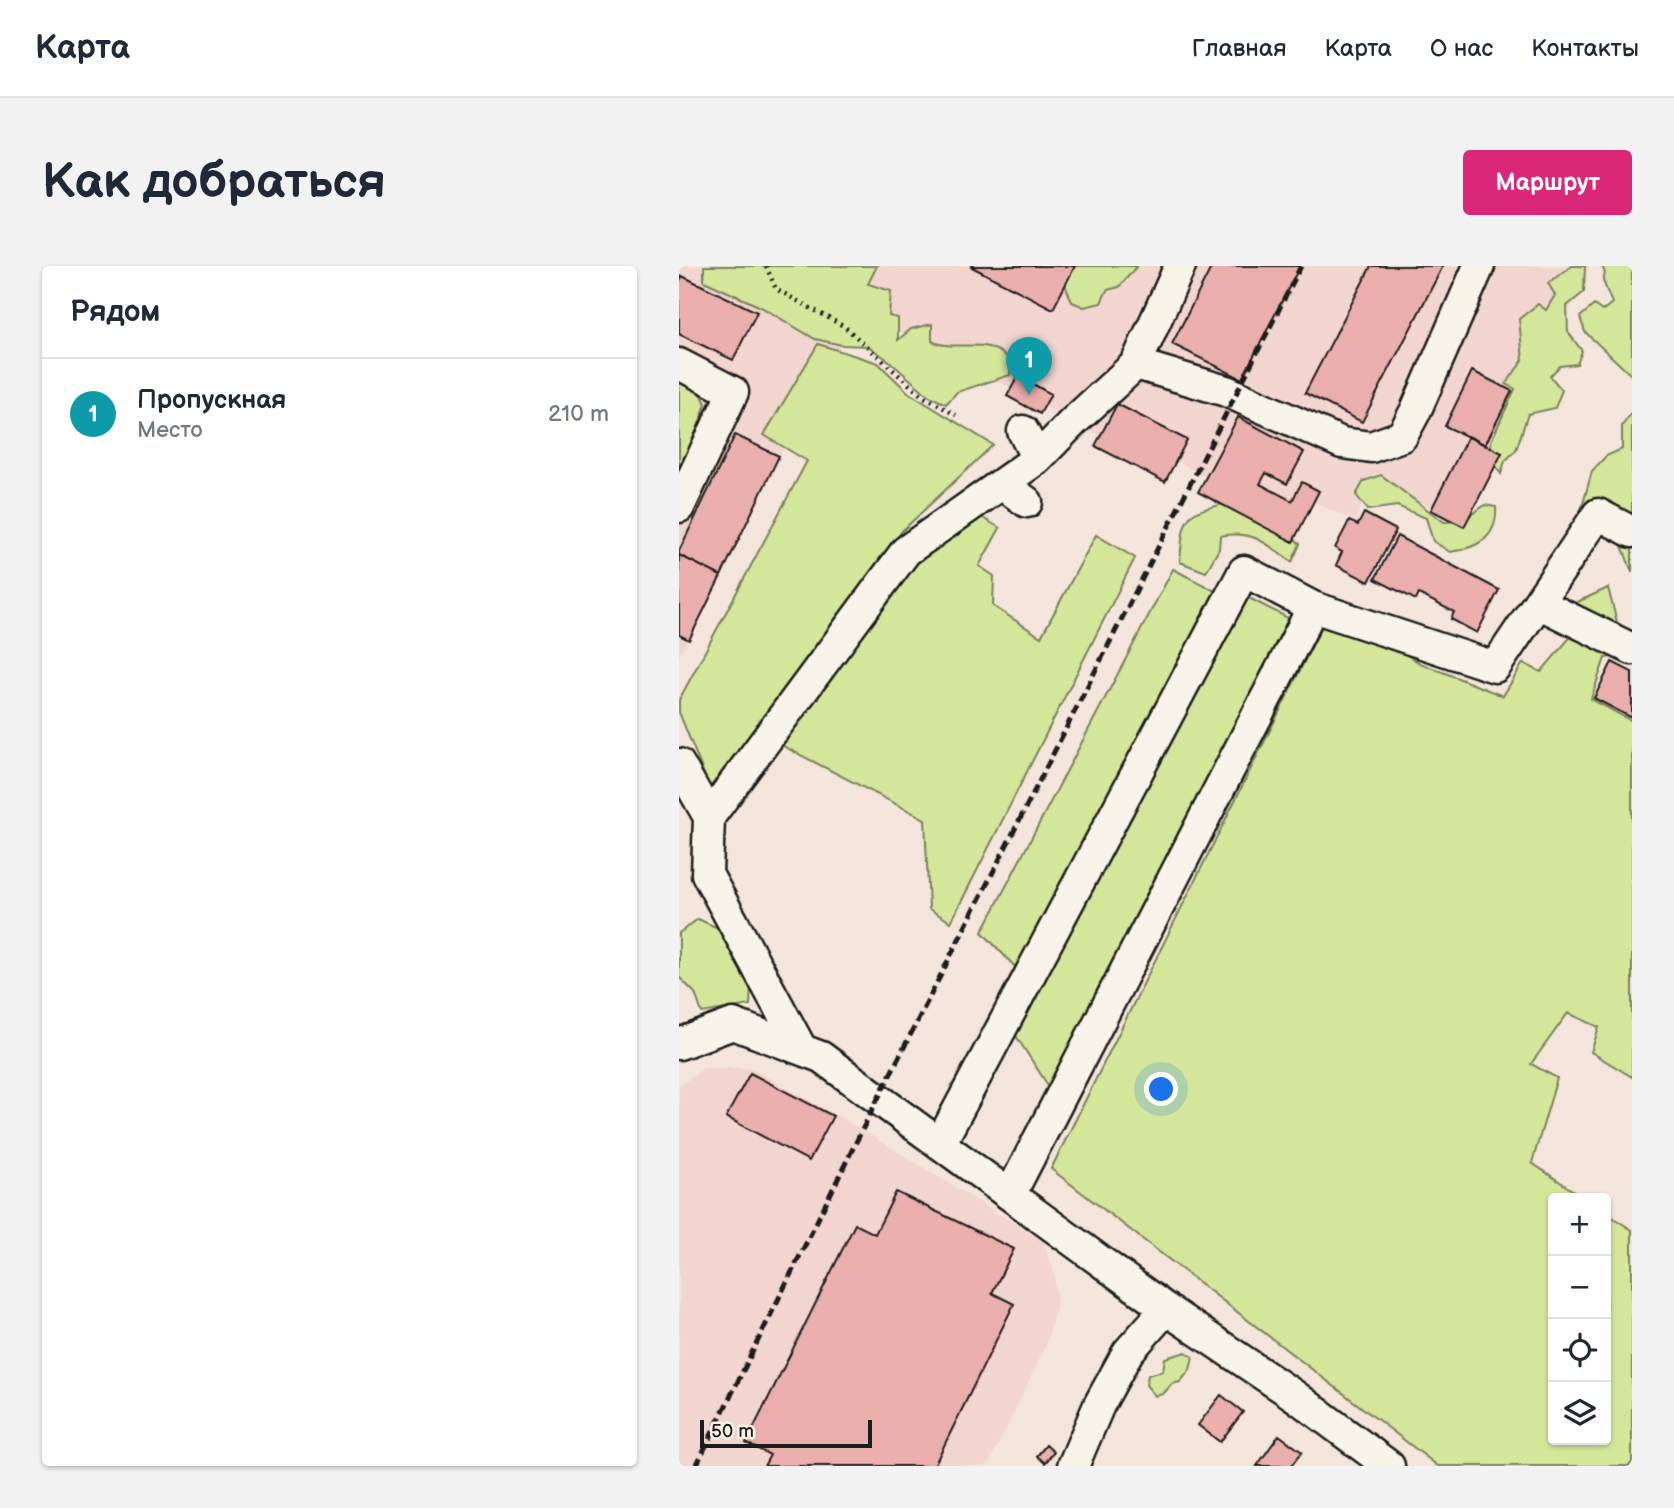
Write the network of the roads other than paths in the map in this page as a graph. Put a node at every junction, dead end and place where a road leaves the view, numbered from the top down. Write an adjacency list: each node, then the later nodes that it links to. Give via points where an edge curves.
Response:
1 (1180, 266): 4 (street)
2 (1479, 266): 4 (street, via 1402,436 1371,447 1342,443 1226,391)
3 (679, 364): 9 (street, via 733,392)
4 (1136, 365): 6 (street)
5 (1023, 431): 6 (street)
6 (1037, 459): 7 (street)
7 (1002, 484): 8 (street); 15 (street, via 907,551 757,766)
8 (1027, 502)
9 (679, 507)
10 (1632, 531): 11 (street, via 1598,514)
11 (1538, 603): 12 (street, via 1495,667); 13 (street)
12 (1313, 607): 20 (street, via 1244,571); 21 (street)
13 (1632, 649)
14 (679, 764): 15 (street)
15 (709, 817): 17 (street, via 707,874)
16 (693, 879): 17 (street)
17 (736, 908): 19 (street)
18 (679, 1044): 19 (street, via 733,1024)
19 (802, 1050): 20 (street, via 821,1057)
20 (940, 1144): 21 (street)
21 (1010, 1195): 22 (street)
22 (1166, 1309): 23 (street, via 1128,1352 1098,1405); 24 (street)
23 (1076, 1464)
24 (1389, 1466)

